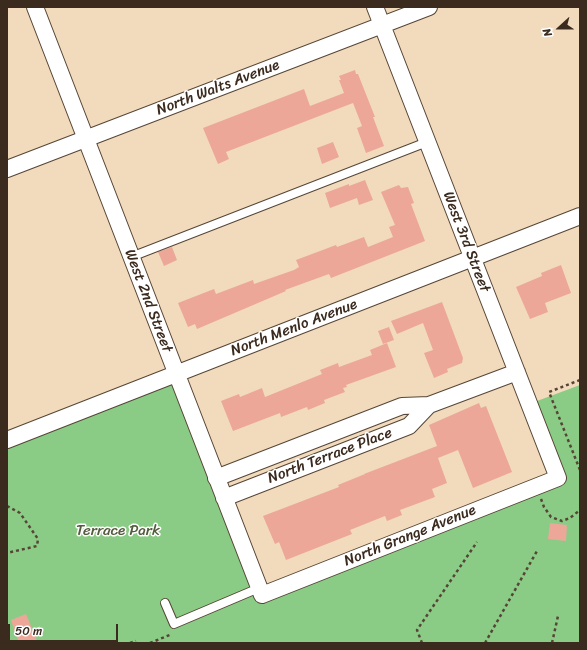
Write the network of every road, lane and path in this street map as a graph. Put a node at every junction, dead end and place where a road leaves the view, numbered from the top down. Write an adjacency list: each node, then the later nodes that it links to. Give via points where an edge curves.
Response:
1 (35, 7): 5 (street, West 2nd Street)
2 (375, 7): 4 (street, West 3rd Street)
3 (429, 7): 4 (street, North Walts Avenue)
4 (382, 26): 5 (street, North Walts Avenue); 6 (street, West 3rd Street)
5 (86, 139): 7 (street, North Walts Avenue); 9 (street, West 2nd Street)
6 (427, 142): 9 (lane); 10 (street, West 3rd Street)
7 (7, 169)
8 (580, 216): 10 (street, North Menlo Avenue)
9 (131, 257): 12 (street, West 2nd Street)
10 (473, 259): 11 (street, West 3rd Street); 12 (street, North Menlo Avenue)
11 (517, 372): 14 (street, North Terrace Place); 18 (street, West 3rd Street)
12 (176, 374): 15 (street, North Menlo Avenue); 17 (street, West 2nd Street)
13 (580, 380): 16 (path, via 549,392)
14 (430, 405): 17 (street, North Terrace Place, via 402,406); 20 (street, North Terrace Place, via 409,426)
15 (7, 440)
16 (580, 470)
17 (216, 478): 20 (street, West 2nd Street)
18 (558, 478): 19 (street, North Grange Avenue)
19 (537, 486): 22 (path, via 544,507 551,517 562,521); 26 (street, North Grange Avenue)
20 (224, 498): 26 (street, West 2nd Street)
21 (7, 506): 25 (path, via 20,513 38,539 37,546)
22 (580, 510)
23 (477, 542): 31 (path, via 417,630)
24 (537, 551): 32 (path)
25 (7, 553)
26 (261, 591): 27 (lane, via 174,624)
27 (165, 603)
28 (558, 616): 33 (path)
29 (130, 643): 30 (path, via 136,641)
30 (134, 643)
31 (422, 643)
32 (485, 643)
33 (552, 643)

